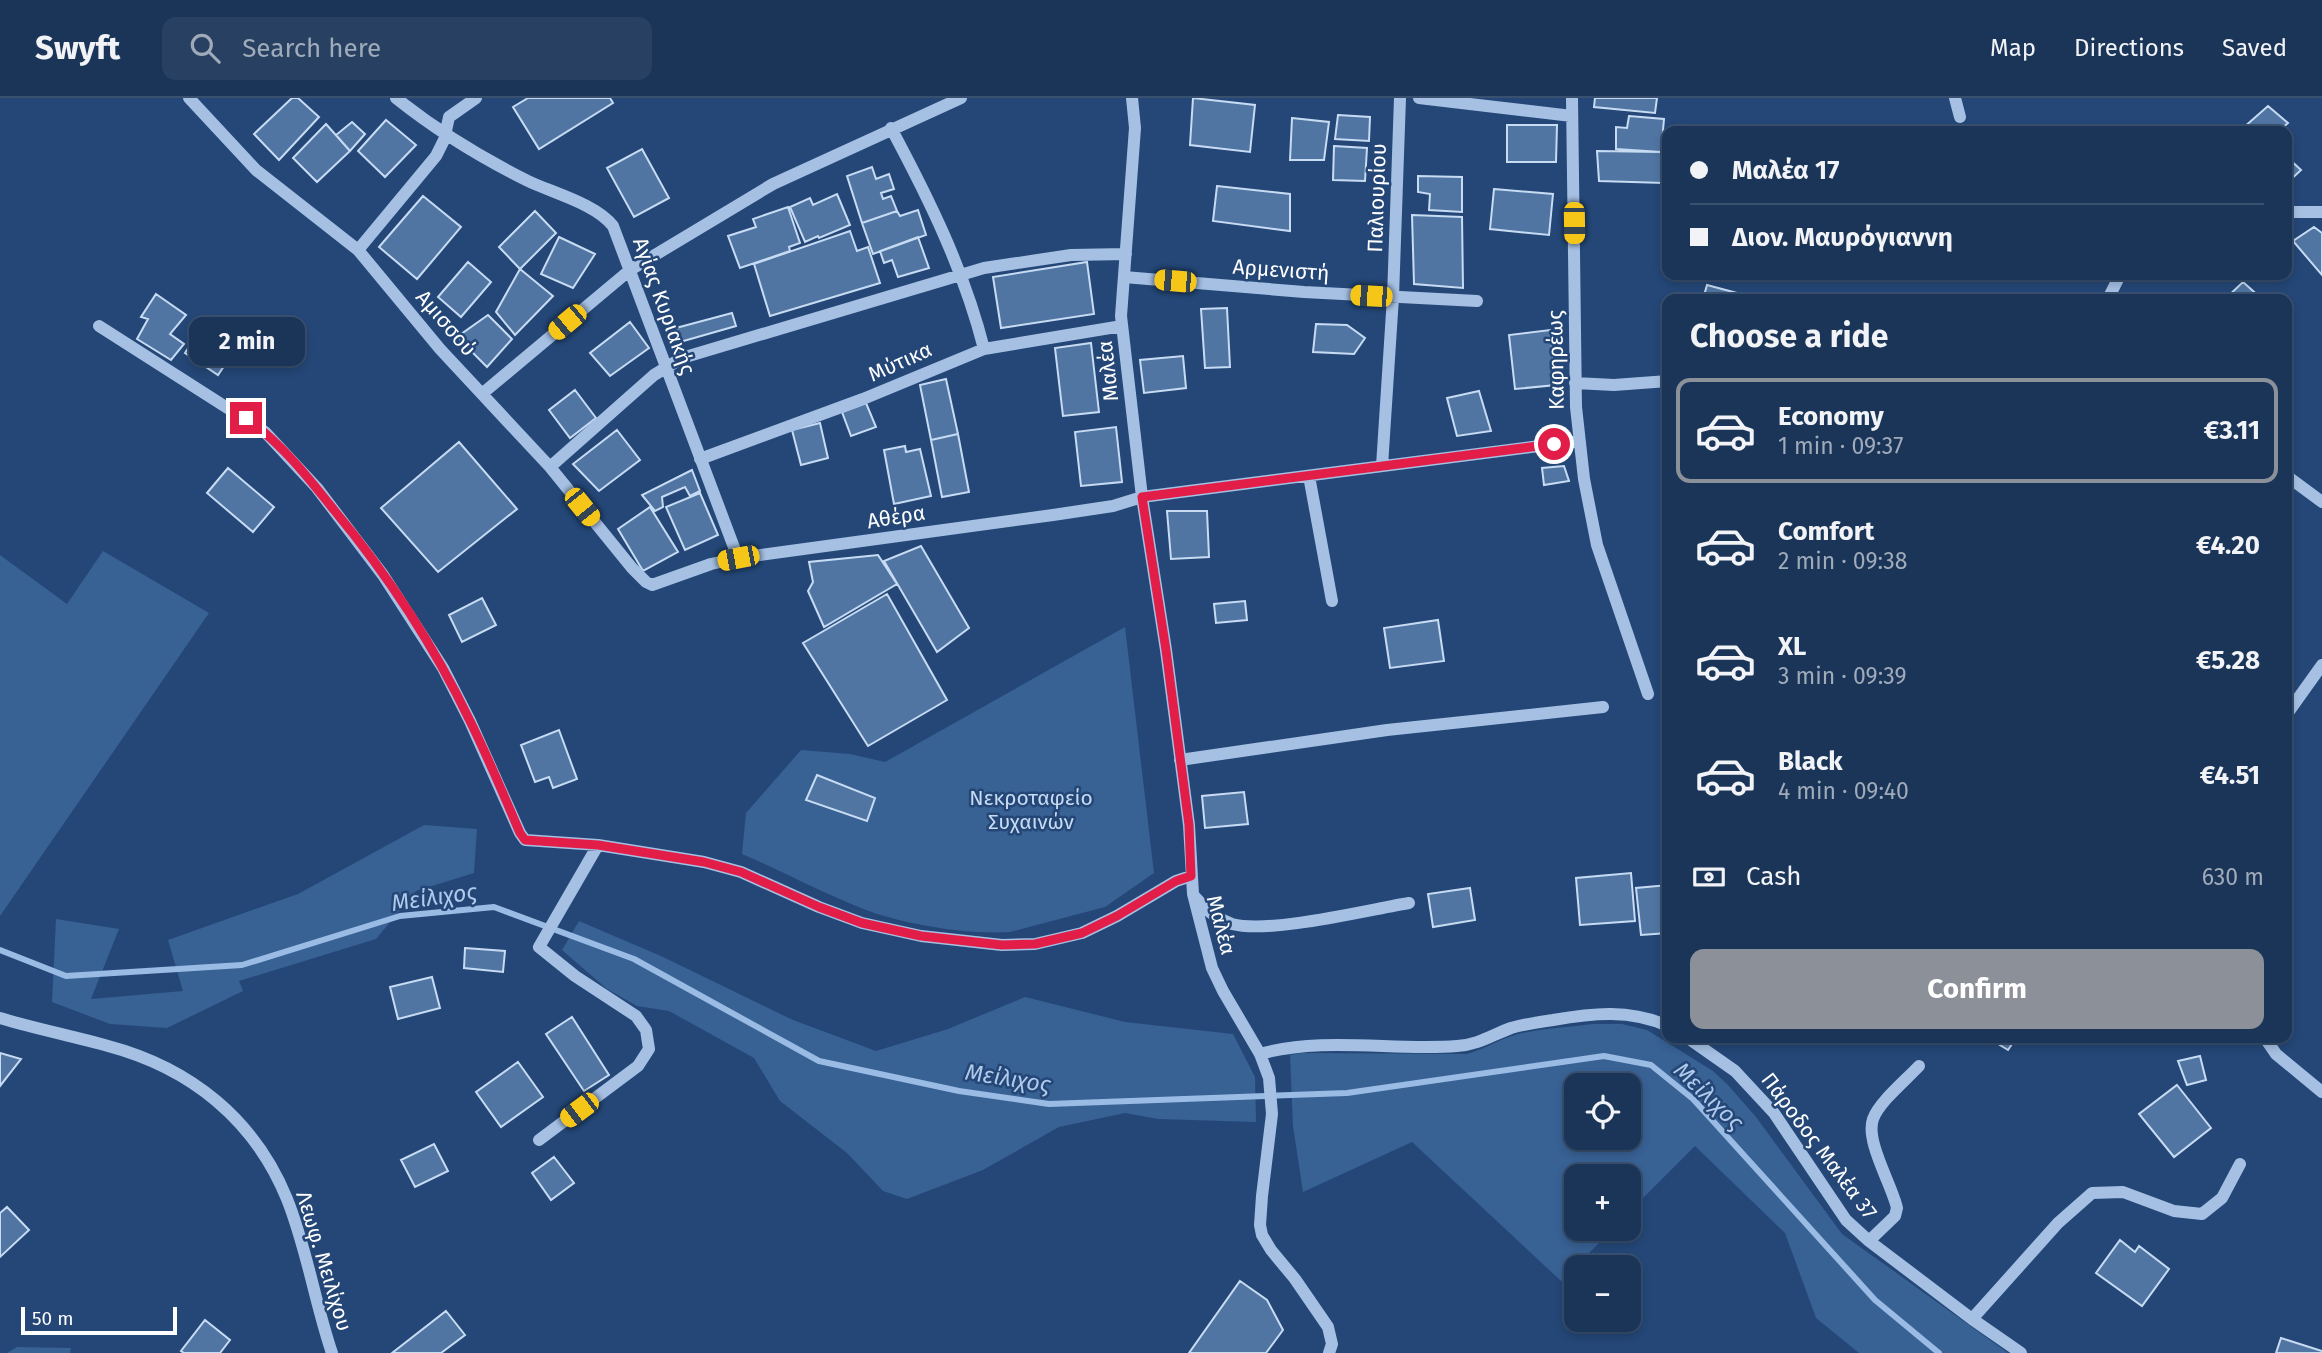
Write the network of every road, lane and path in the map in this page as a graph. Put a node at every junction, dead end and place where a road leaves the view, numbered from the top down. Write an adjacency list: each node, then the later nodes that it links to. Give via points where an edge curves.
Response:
1 (189, 98): 16 (street, Αμισσού, via 256,170)
2 (396, 98): 13 (street, Αγίας Κυριακής)
3 (476, 98): 13 (street, via 449,117)
4 (961, 98): 12 (street)
5 (1132, 98): 17 (street, Μαλέα, via 1135,128)
6 (1400, 98): 21 (street, Παλιουρίου)
7 (1419, 98): 10 (street)
8 (1572, 98): 10 (street, Καφηρέως)
9 (1955, 98): 11 (street)
10 (1572, 116): 28 (street, Καφηρέως)
11 (1960, 117)
12 (891, 128): 18 (street, via 773,184); 19 (street)
13 (445, 133): 16 (street, via 433,159); 18 (street, Αγίας Κυριακής, via 505,169 608,220)
14 (2292, 212): 15 (street)
15 (2322, 212)
16 (358, 250): 29 (street, Αμισσού)
17 (1126, 254): 19 (street, via 1041,258); 20 (street, Μαλέα)
18 (630, 270): 26 (street, Αγίας Κυριακής); 29 (street)
19 (960, 273): 25 (street); 26 (street)
20 (1124, 277): 21 (street, Αρμενιστή); 24 (street, Μαλέα)
21 (1393, 297): 22 (street, Αρμενιστή); 32 (street, Παλιουρίου)
22 (1478, 301)
23 (99, 326): 46 (street, via 265,432 317,488 383,575 443,668 523,838)
24 (1122, 326): 25 (street, Μύτικα); 36 (street, Μαλέα)
25 (984, 349): 31 (street, Μύτικα, via 863,400)
26 (665, 366): 31 (street, Αγίας Κυριακής); 33 (street)
27 (1662, 381): 28 (street)
28 (1576, 383): 30 (street, Καφηρέως)
29 (483, 393): 33 (street, Αμισσού)
30 (1578, 441): 32 (street, Αθέρα); 42 (street, Καφηρέως, via 1597,545)
31 (700, 459): 38 (street, Αγίας Κυριακής)
32 (1382, 466): 34 (street, Αθέρα)
33 (550, 467): 39 (street, Αμισσού, via 632,568 646,582)
34 (1309, 476): 36 (street, Αθέρα); 40 (street)
35 (2292, 480): 37 (street)
36 (1142, 497): 38 (street, Αθέρα, via 1080,511); 45 (street, Μαλέα)
37 (2322, 502)
38 (738, 558): 39 (street, Αθέρα)
39 (659, 584)
40 (1332, 601)
41 (2322, 665): 44 (street)
42 (1648, 694)
43 (1603, 707): 45 (street, via 1399,729)
44 (2292, 707)
45 (1180, 760): 47 (street, Μαλέα)
46 (598, 845): 47 (street, via 726,868 836,914 891,930 1002,945 1035,944 1082,933); 57 (street, via 540,947 636,1016 646,1030 648,1055)
47 (1191, 876): 48 (street, Μαλέα)
48 (1193, 894): 49 (street, via 1218,918 1254,926); 54 (street, Μαλέα, via 1212,968)
49 (1409, 903)
50 (0, 1018): 62 (street, Λεωφ. Μειλίχου, via 110,1046 169,1069 213,1097 244,1126 272,1166 288,1200)
51 (1662, 1024): 54 (street, via 1598,1013 1514,1027 1475,1044 1318,1045)
52 (1695, 1043): 59 (street, Πάροδος Μαλέα 37, via 1735,1071 1758,1095 1788,1131 1846,1220)
53 (2268, 1043): 56 (street)
54 (1260, 1054): 61 (street, Μαλέα, via 1272,1110 1262,1235 1328,1327)
55 (1919, 1066): 59 (street, via 1873,1118 1872,1136 1897,1208 1895,1216)
56 (2322, 1092)
57 (539, 1140)
58 (2240, 1164): 60 (street, via 2222,1198 2202,1214 2174,1211 2123,1192 2092,1193 2058,1223)
59 (1869, 1241): 60 (street, Πάροδος Μαλέα 37)
60 (1972, 1319): 63 (street, Πάροδος Μαλέα 37)
61 (1334, 1350)
62 (332, 1353)
63 (2021, 1353)

